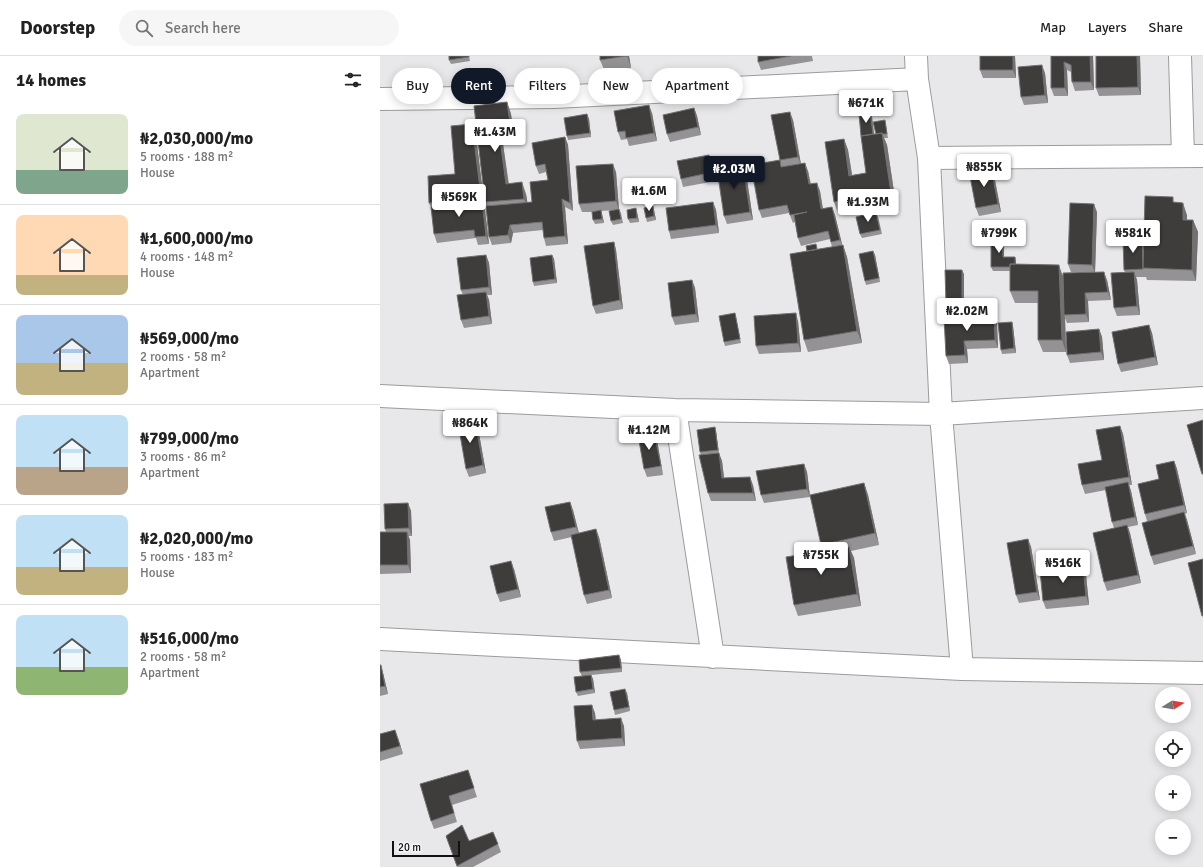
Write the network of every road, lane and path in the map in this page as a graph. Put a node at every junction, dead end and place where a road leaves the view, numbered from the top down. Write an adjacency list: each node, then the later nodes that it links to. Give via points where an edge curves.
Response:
1 (916, 56): 3 (street)
2 (1180, 56): 5 (street)
3 (917, 79): 4 (street, via 554,97); 6 (street)
4 (380, 99)
5 (1193, 156): 6 (street)
6 (929, 158): 10 (street)
7 (380, 396): 9 (street)
8 (1203, 398): 10 (street)
9 (675, 410): 10 (street); 12 (street)
10 (941, 414): 13 (street)
11 (380, 639): 12 (street)
12 (713, 657): 13 (street)
13 (962, 669): 14 (street)
14 (1203, 673)

